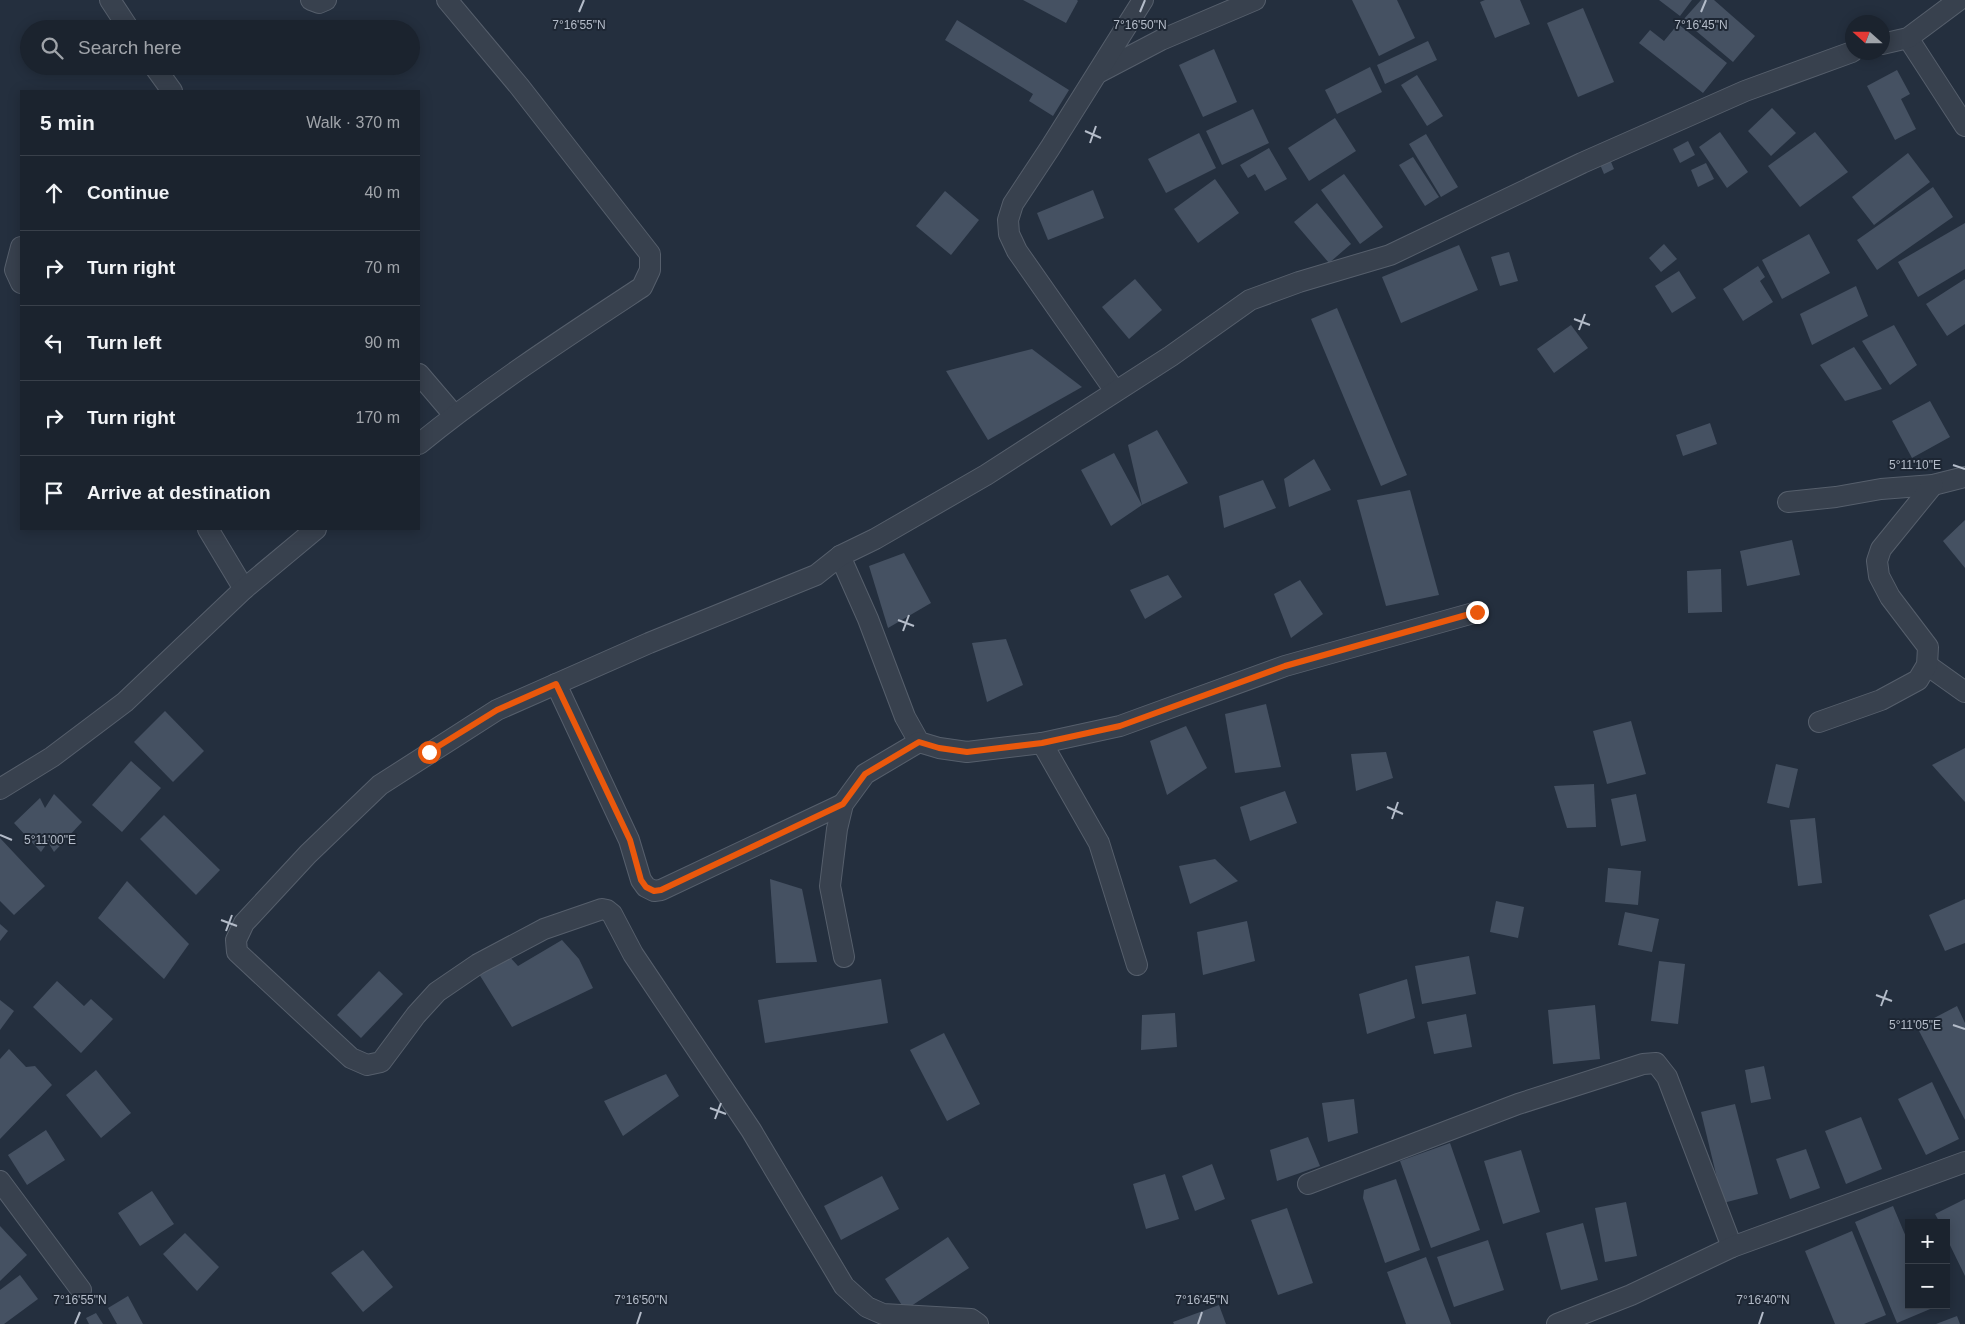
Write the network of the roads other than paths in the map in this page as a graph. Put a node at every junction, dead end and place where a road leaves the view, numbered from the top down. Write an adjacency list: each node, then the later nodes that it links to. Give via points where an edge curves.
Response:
1 (110, 0): 8 (street)
2 (311, 0): 3 (street, via 319,4)
3 (326, 0)
4 (447, 0): 18 (street, via 519,86 650,254 650,270 642,287)
5 (1143, 0): 12 (street)
6 (1255, 0): 12 (street, via 1161,40)
7 (1959, 0): 9 (street)
8 (123, 20)
9 (1908, 38): 10 (street); 13 (street)
10 (1890, 42)
11 (1845, 54): 17 (street, via 1745,90 1582,163 1390,255 1250,300)
12 (1096, 74): 17 (street, via 1013,204 1008,220 1009,234 1017,251)
13 (1965, 126)
14 (20, 251): 15 (street, via 15,270)
15 (20, 281)
16 (420, 375): 18 (street)
17 (1115, 391): 25 (street, via 986,475)
18 (454, 416): 19 (street)
19 (420, 443)
20 (1965, 477): 21 (street)
21 (1933, 485): 22 (street); 28 (street, via 1881,549 1877,561 1878,576 1890,597 1928,647)
22 (1788, 502)
23 (209, 530): 26 (street)
24 (315, 530): 26 (street)
25 (840, 556): 29 (street, via 816,574); 32 (street, via 905,717)
26 (244, 589): 34 (street, via 125,702 52,756)
27 (1477, 612): 33 (street, via 1285,666 1120,726)
28 (1927, 666): 30 (street); 31 (street, via 1918,680 1881,700)
29 (556, 684): 35 (street, via 630,840 641,880 654,891); 43 (street, via 497,710 380,785 308,854 244,923 236,940 237,952 350,1058 367,1065 381,1062 437,992 478,964 544,928 607,910 663,1000 752,1130 844,1286 867,1307 884,1314 971,1319)
30 (1965, 692)
31 (1819, 722)
32 (919, 742): 33 (street, via 967,752); 35 (street, via 865,774)
33 (1042, 743): 37 (street, via 1099,843)
34 (0, 789)
35 (843, 804): 36 (street, via 830,886)
36 (844, 956)
37 (1137, 965)
38 (1965, 1162): 41 (street)
39 (0, 1182): 42 (street)
40 (1308, 1184): 41 (street, via 1518,1104 1643,1064 1656,1063 1667,1077)
41 (1732, 1247): 44 (street, via 1631,1295)
42 (81, 1290)
43 (978, 1324)
44 (1557, 1324)

